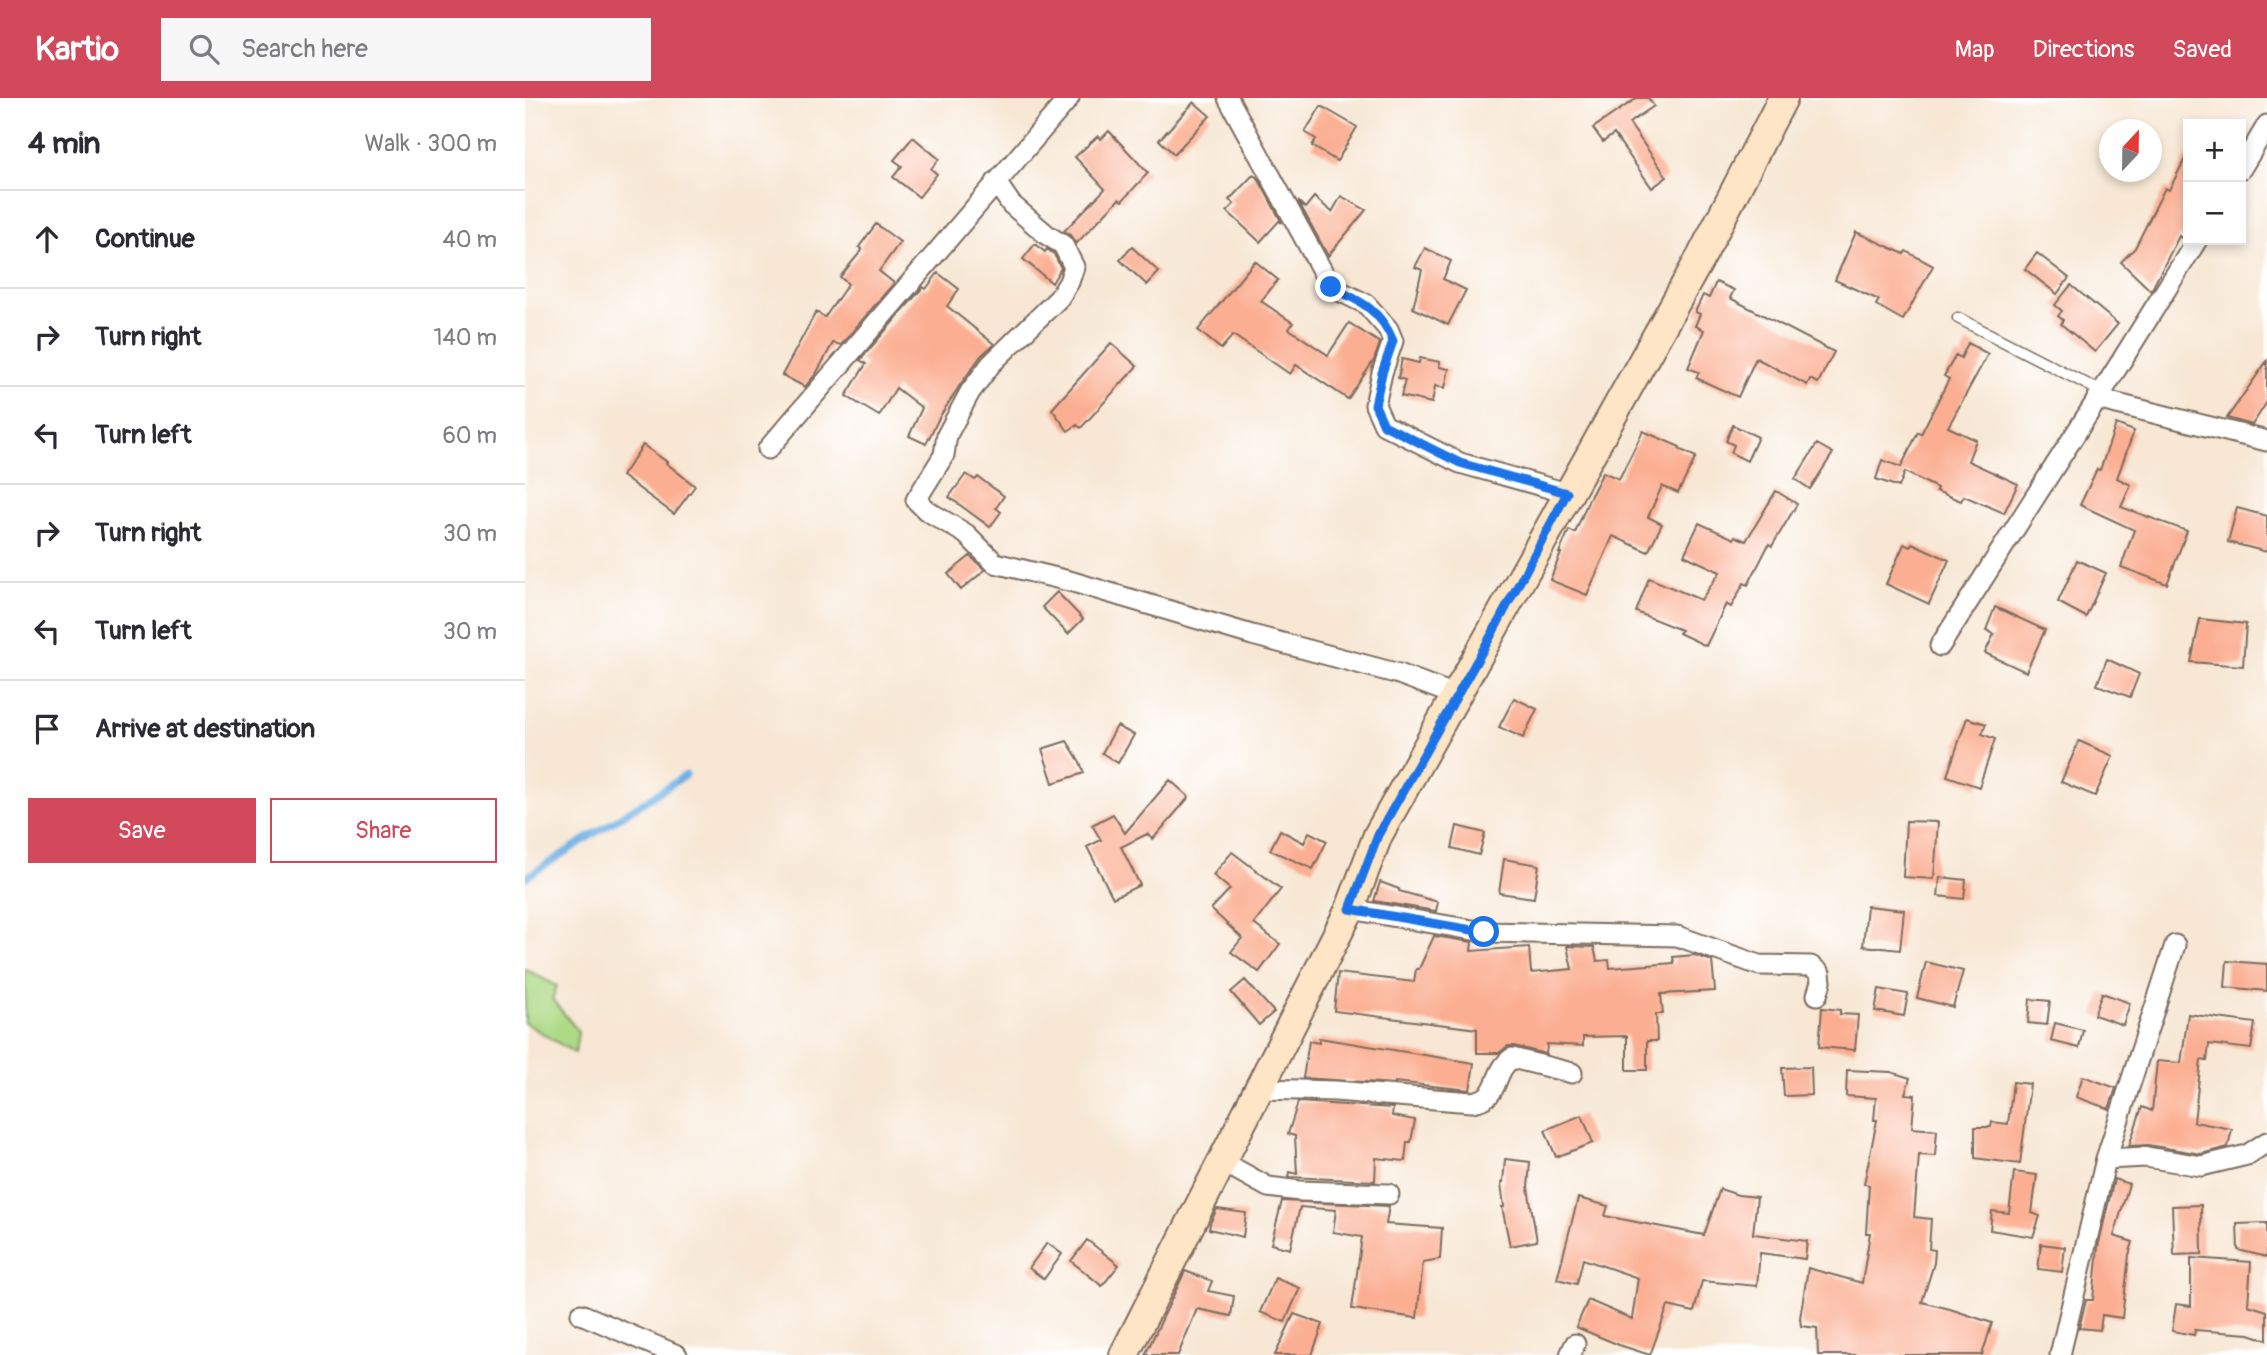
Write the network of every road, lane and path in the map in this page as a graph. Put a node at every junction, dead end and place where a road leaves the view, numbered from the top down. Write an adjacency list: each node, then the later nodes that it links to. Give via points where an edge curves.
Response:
1 (1069, 98): 6 (street)
2 (1227, 98): 12 (street, via 1331,287 1366,303 1388,330 1393,341 1375,405 1384,425 1460,463)
3 (1783, 98): 12 (street, via 1702,255)
4 (2267, 125): 5 (street)
5 (2246, 161)
6 (996, 182): 11 (street); 14 (street, via 1011,204 1063,245 1074,267 1059,298 991,364 970,392 947,435 944,454 916,500 966,534 995,563 1399,674)
7 (2194, 245): 9 (street)
8 (1958, 318): 9 (lane)
9 (2100, 396): 10 (street); 13 (street)
10 (2267, 441)
11 (768, 449)
12 (1567, 493): 14 (street)
13 (1940, 646)
14 (1455, 695): 15 (street, via 1378,835)
15 (1350, 909): 17 (street, via 1484,932 1677,936 1759,965 1811,966 1820,973); 19 (street)
16 (2175, 945): 21 (street)
17 (1817, 995)
18 (1572, 1073): 19 (street, via 1512,1058 1489,1097 1472,1102)
19 (1258, 1089): 22 (street)
20 (2267, 1142): 21 (street, via 2247,1155 2201,1166 2146,1157)
21 (2106, 1159): 27 (street)
22 (1221, 1160): 23 (street, via 1268,1186); 26 (street)
23 (1389, 1194)
24 (581, 1314): 25 (street)
25 (677, 1355)
26 (1124, 1355)
27 (2060, 1355)

